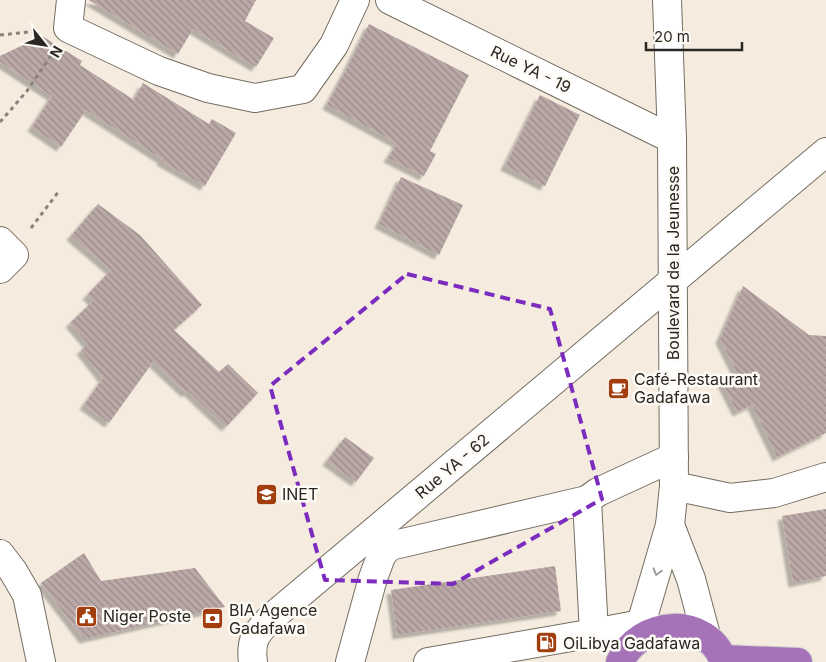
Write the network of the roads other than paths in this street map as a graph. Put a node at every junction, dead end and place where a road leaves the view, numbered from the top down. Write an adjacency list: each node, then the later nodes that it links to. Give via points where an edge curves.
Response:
1 (71, 0): 2 (street, via 68,28 159,71 208,88 255,98 303,89 334,45)
2 (355, 0)
3 (390, 0): 5 (street, Rue YA - 19)
4 (667, 0): 5 (street, Boulevard de la Jeunesse)
5 (672, 139): 7 (street, Boulevard de la Jeunesse)
6 (826, 152): 7 (street, Rue YA - 62)
7 (673, 281): 8 (street, Boulevard de la Jeunesse); 18 (street, Rue YA - 62, via 271,618 258,630 251,646)
8 (674, 457): 10 (street, Boulevard de la Jeunesse); 11 (street)
9 (826, 477): 10 (street, via 774,493 730,498)
10 (674, 486): 12 (street, Boulevard de la Jeunesse)
11 (586, 500): 14 (street); 19 (street, via 390,546 382,554 372,578)
12 (670, 525): 15 (street, Boulevard de la Jeunesse, one-way to 15); 16 (street)
13 (0, 554): 17 (street, via 27,595)
14 (594, 633): 15 (street); 20 (street)
15 (632, 642): 16 (highway, via 652,631 671,627 690,630)
16 (718, 653): 21 (highway)
17 (41, 662)
18 (252, 662)
19 (350, 662)
20 (428, 662)
21 (798, 662)

